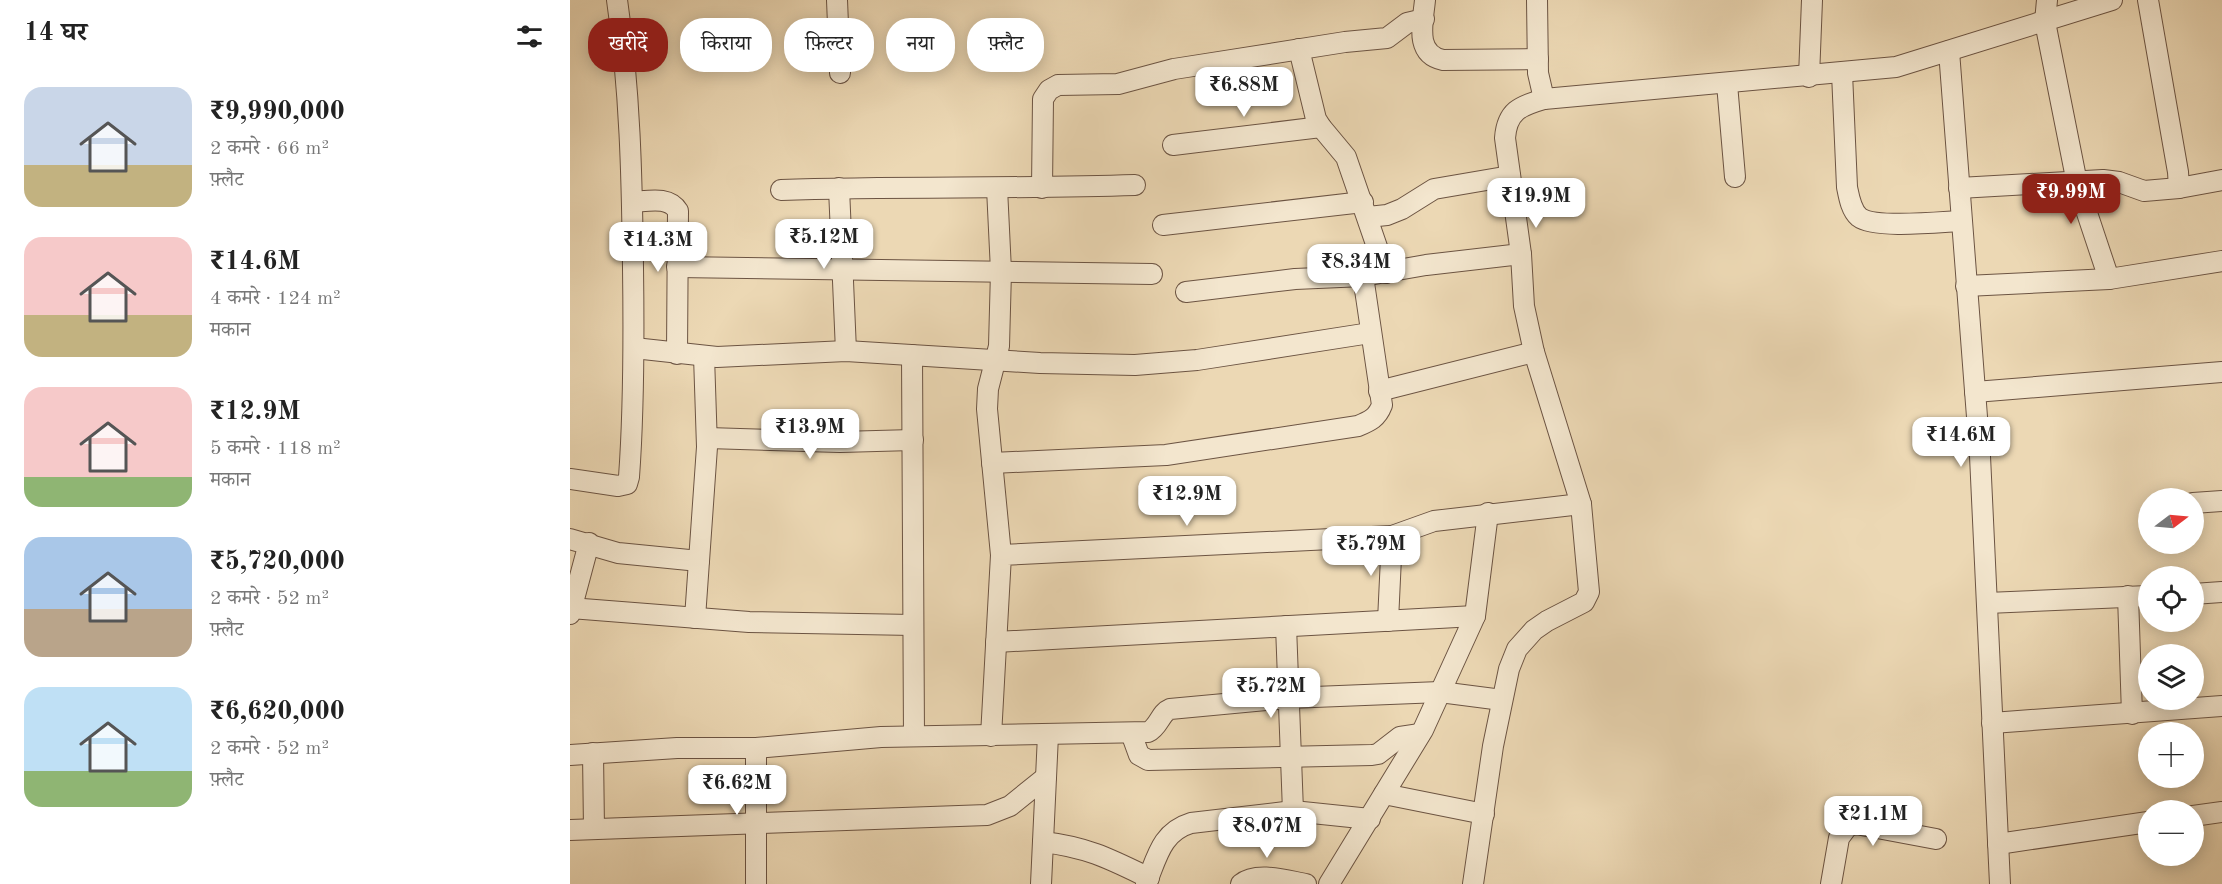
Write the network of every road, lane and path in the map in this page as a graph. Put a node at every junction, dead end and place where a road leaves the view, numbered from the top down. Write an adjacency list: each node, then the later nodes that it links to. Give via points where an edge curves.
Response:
1 (617, 0): 31 (street, via 627,85)
2 (837, 0): 13 (street)
3 (1538, 0): 12 (street)
4 (1812, 0): 15 (street)
5 (2047, 0): 9 (street)
6 (2112, 0): 9 (street)
7 (2148, 0): 29 (street)
8 (1424, 10): 10 (street, via 1388,38); 12 (street, via 1422,37 1434,58)
9 (2045, 22): 11 (street); 23 (street)
10 (1299, 49): 18 (street); 27 (street, via 1174,69 1118,84 1059,85 1049,90 1043,99)
11 (1948, 51): 14 (street, via 1896,67); 28 (street)
12 (1538, 59): 17 (street)
13 (840, 73)
14 (1842, 73): 15 (street); 33 (street, via 1847,187 1857,215 1882,224)
15 (1809, 77): 16 (street)
16 (1727, 84): 17 (street); 21 (street)
17 (1544, 99): 20 (street, via 1518,109 1506,126)
18 (1321, 127): 19 (street); 32 (street, via 1346,157)
19 (1173, 145)
20 (1510, 176): 32 (street, via 1434,189 1387,215); 35 (street)
21 (1736, 177)
22 (2222, 180): 29 (street)
23 (2077, 183): 28 (street); 29 (street, via 2103,180 2144,190); 43 (street)
24 (1135, 185): 27 (street)
25 (839, 188): 26 (street); 30 (street); 38 (street)
26 (997, 188): 27 (street); 39 (street)
27 (1042, 188)
28 (1959, 188): 33 (street)
29 (2179, 188)
30 (782, 190)
31 (633, 202): 37 (street, via 673,203 680,220); 47 (street)
32 (1366, 209): 34 (street); 41 (street)
33 (1961, 221): 44 (street)
34 (1162, 225)
35 (1521, 254): 41 (street); 49 (street, via 1524,306)
36 (2222, 261): 43 (street)
37 (677, 267): 38 (street); 50 (street)
38 (843, 270): 39 (street); 48 (street)
39 (1001, 271): 40 (street); 53 (street)
40 (1152, 273)
41 (1386, 273): 42 (street)
42 (1363, 276): 45 (street, via 1295,279); 46 (street)
43 (2109, 279): 44 (street)
44 (1966, 286): 56 (street)
45 (1186, 292)
46 (1370, 333): 53 (street, via 1167,363 1076,364); 55 (street)
47 (634, 348): 50 (street); 60 (street, via 627,484)
48 (846, 351): 51 (street); 52 (street)
49 (1534, 352): 55 (street); 63 (street)
50 (677, 354): 52 (street)
51 (912, 355): 53 (street); 58 (street)
52 (704, 356): 57 (street)
53 (996, 359): 59 (street, via 987,399)
54 (2222, 372): 56 (street)
55 (1379, 391): 59 (street, via 1382,405 1378,414 1358,426 1166,455)
56 (1975, 392): 73 (street)
57 (708, 438): 58 (street); 68 (street)
58 (913, 440): 78 (street)
59 (992, 463): 67 (street)
60 (570, 479)
61 (2222, 501): 62 (street)
62 (2204, 502)
63 (1581, 504): 64 (street); 83 (street, via 1589,592 1584,602 1534,630 1517,649)
64 (1488, 513): 65 (street, via 1434,521); 75 (street)
65 (1392, 536): 67 (street); 77 (street)
66 (580, 541): 68 (street, via 618,553); 74 (street)
67 (1001, 555): 80 (street)
68 (699, 561): 76 (street)
69 (2222, 592): 70 (street)
70 (2204, 593)
71 (2128, 596): 72 (street); 73 (street); 85 (street)
72 (2138, 596)
73 (1986, 603): 86 (street)
74 (570, 610): 76 (street)
75 (1475, 616): 77 (street); 81 (street)
76 (694, 618): 78 (street)
77 (1388, 621): 79 (street)
78 (914, 625): 90 (street)
79 (1286, 626): 80 (street); 82 (street)
80 (996, 642): 91 (street)
81 (1440, 692): 82 (street); 83 (street); 88 (street)
82 (1289, 698): 87 (street, via 1170,709 1155,729); 95 (street)
83 (1502, 700): 100 (street)
84 (2222, 706): 85 (street)
85 (2132, 714): 86 (street)
86 (1992, 723): 109 (street)
87 (1131, 733): 89 (street); 95 (street, via 1139,755 1148,760)
88 (1420, 734): 95 (street, via 1400,737 1378,754); 97 (street)
89 (1048, 735): 91 (street); 96 (street)
90 (914, 736): 91 (street); 92 (street)
91 (991, 736)
92 (756, 748): 93 (street); 103 (street)
93 (592, 753): 94 (street); 105 (street)
94 (570, 755)
95 (1291, 757): 98 (street)
96 (1046, 777): 103 (street, via 1010,806 987,815); 108 (street)
97 (1384, 794): 100 (street); 102 (street)
98 (1293, 811): 102 (street); 110 (street, via 1179,826 1168,835)
99 (2222, 812): 101 (street)
100 (1484, 814): 116 (street)
101 (2204, 814)
102 (1370, 819): 115 (street)
103 (756, 823): 105 (street); 112 (street)
104 (2138, 823): 109 (street)
105 (594, 829): 106 (street)
106 (570, 830)
107 (1936, 839): 117 (street, via 1856,824 1848,826 1839,838)
108 (1043, 842): 110 (street, via 1088,850); 113 (street)
109 (1998, 844): 118 (street)
110 (1147, 881)
111 (1299, 883): 114 (street, via 1259,877)
112 (756, 884)
113 (1041, 884)
114 (1241, 884)
115 (1329, 884)
116 (1473, 884)
117 (1831, 884)
118 (2000, 884)

